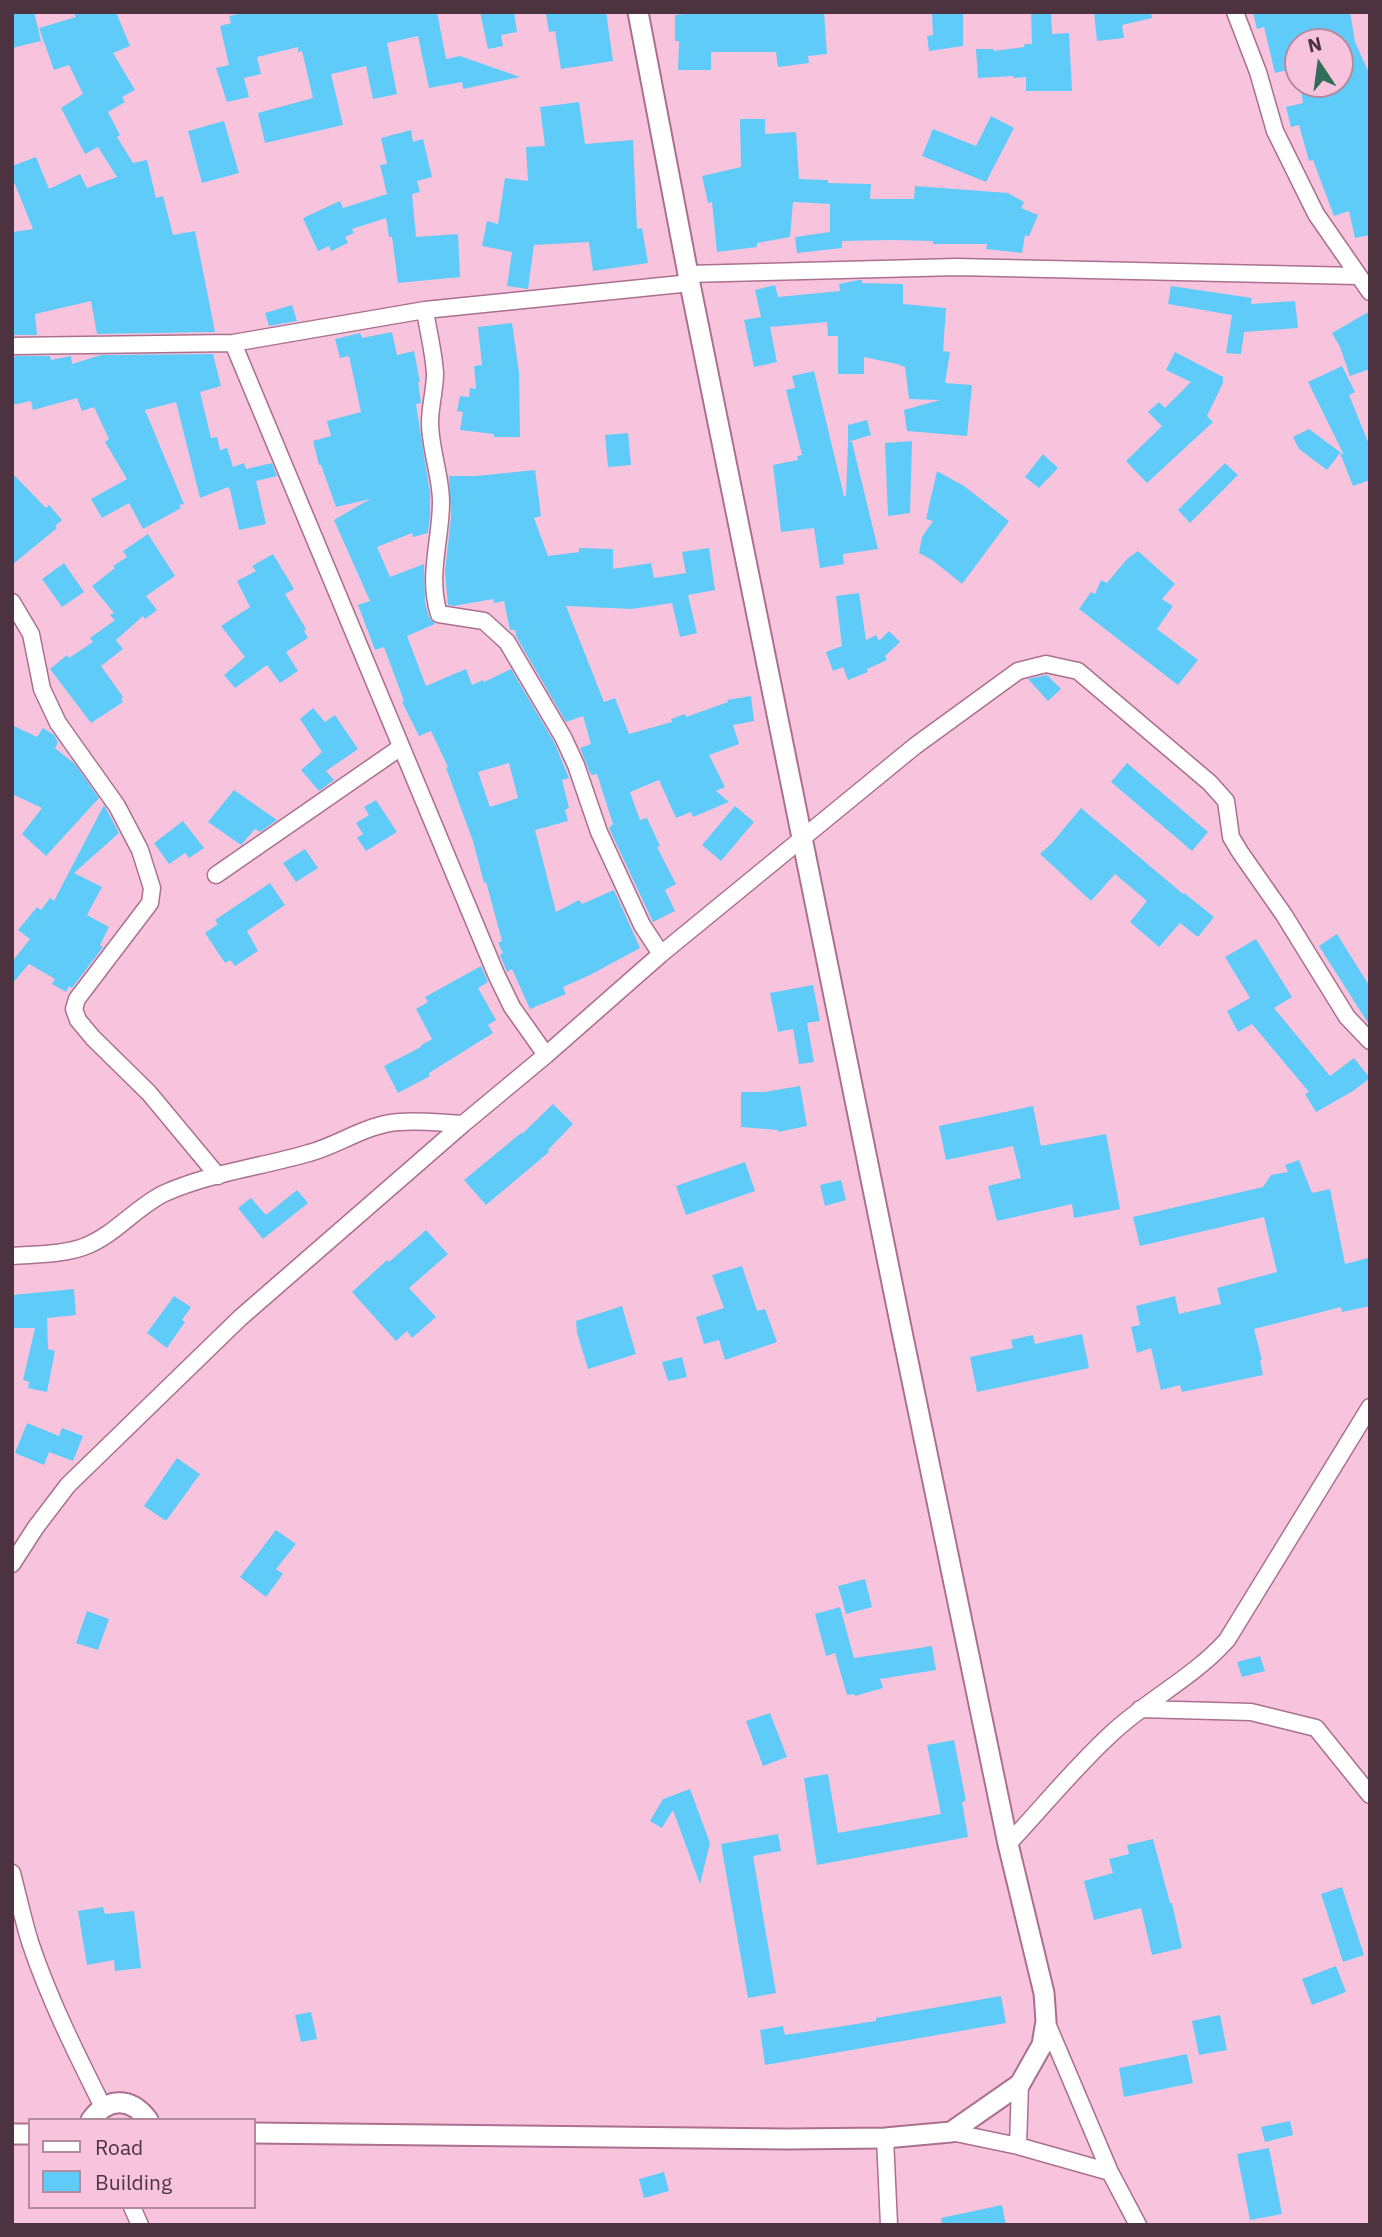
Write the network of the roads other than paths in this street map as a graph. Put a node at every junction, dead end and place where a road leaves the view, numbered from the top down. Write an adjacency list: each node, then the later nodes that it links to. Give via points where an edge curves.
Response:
1 (638, 12): 4 (street)
2 (1236, 12): 3 (street, via 1275,131 1316,214)
3 (1357, 275): 4 (street, via 957,267); 5 (street)
4 (689, 279): 6 (street); 11 (street)
5 (1370, 292)
6 (425, 310): 7 (street); 13 (street, via 435,374 430,422 441,499 434,569 439,614 484,621 506,642 563,737 599,832 642,925)
7 (233, 343): 8 (street); 10 (street)
8 (12, 346)
9 (12, 602): 17 (street, via 31,634 42,689 58,723 117,806 140,850 152,888 150,903 74,1009 93,1038 149,1093)
10 (401, 747): 12 (street); 15 (street, via 496,974 512,1007)
11 (803, 839): 13 (street); 14 (street, via 915,746 1018,671 1046,664 1077,670 1226,801 1231,836 1240,852 1347,1017); 23 (street)
12 (216, 875)
13 (661, 954): 15 (street)
14 (1370, 1041)
15 (546, 1055): 16 (street)
16 (463, 1124): 17 (street, via 398,1122 309,1153); 20 (street, via 240,1318 68,1485)
17 (218, 1176): 18 (street, via 161,1195 88,1245)
18 (12, 1255)
19 (1370, 1406): 21 (street, via 1227,1640 1215,1654)
20 (12, 1564)
21 (1140, 1709): 22 (street, via 1251,1712 1316,1728); 23 (street)
22 (1370, 1795)
23 (1008, 1844): 25 (street, via 1044,1993)
24 (12, 1873): 27 (street, via 29,1939)
25 (1046, 2021): 26 (street, via 1042,2045); 33 (street)
26 (1020, 2084): 29 (street); 32 (street)
27 (97, 2113): 28 (street, via 115,2103 128,2104)
28 (147, 2118)
29 (951, 2132): 31 (street); 32 (street)
30 (256, 2133): 31 (street)
31 (885, 2138): 36 (street)
32 (1018, 2146): 33 (street)
33 (1110, 2172): 37 (street)
34 (133, 2209): 35 (street)
35 (140, 2225)
36 (888, 2225)
37 (1138, 2225)

